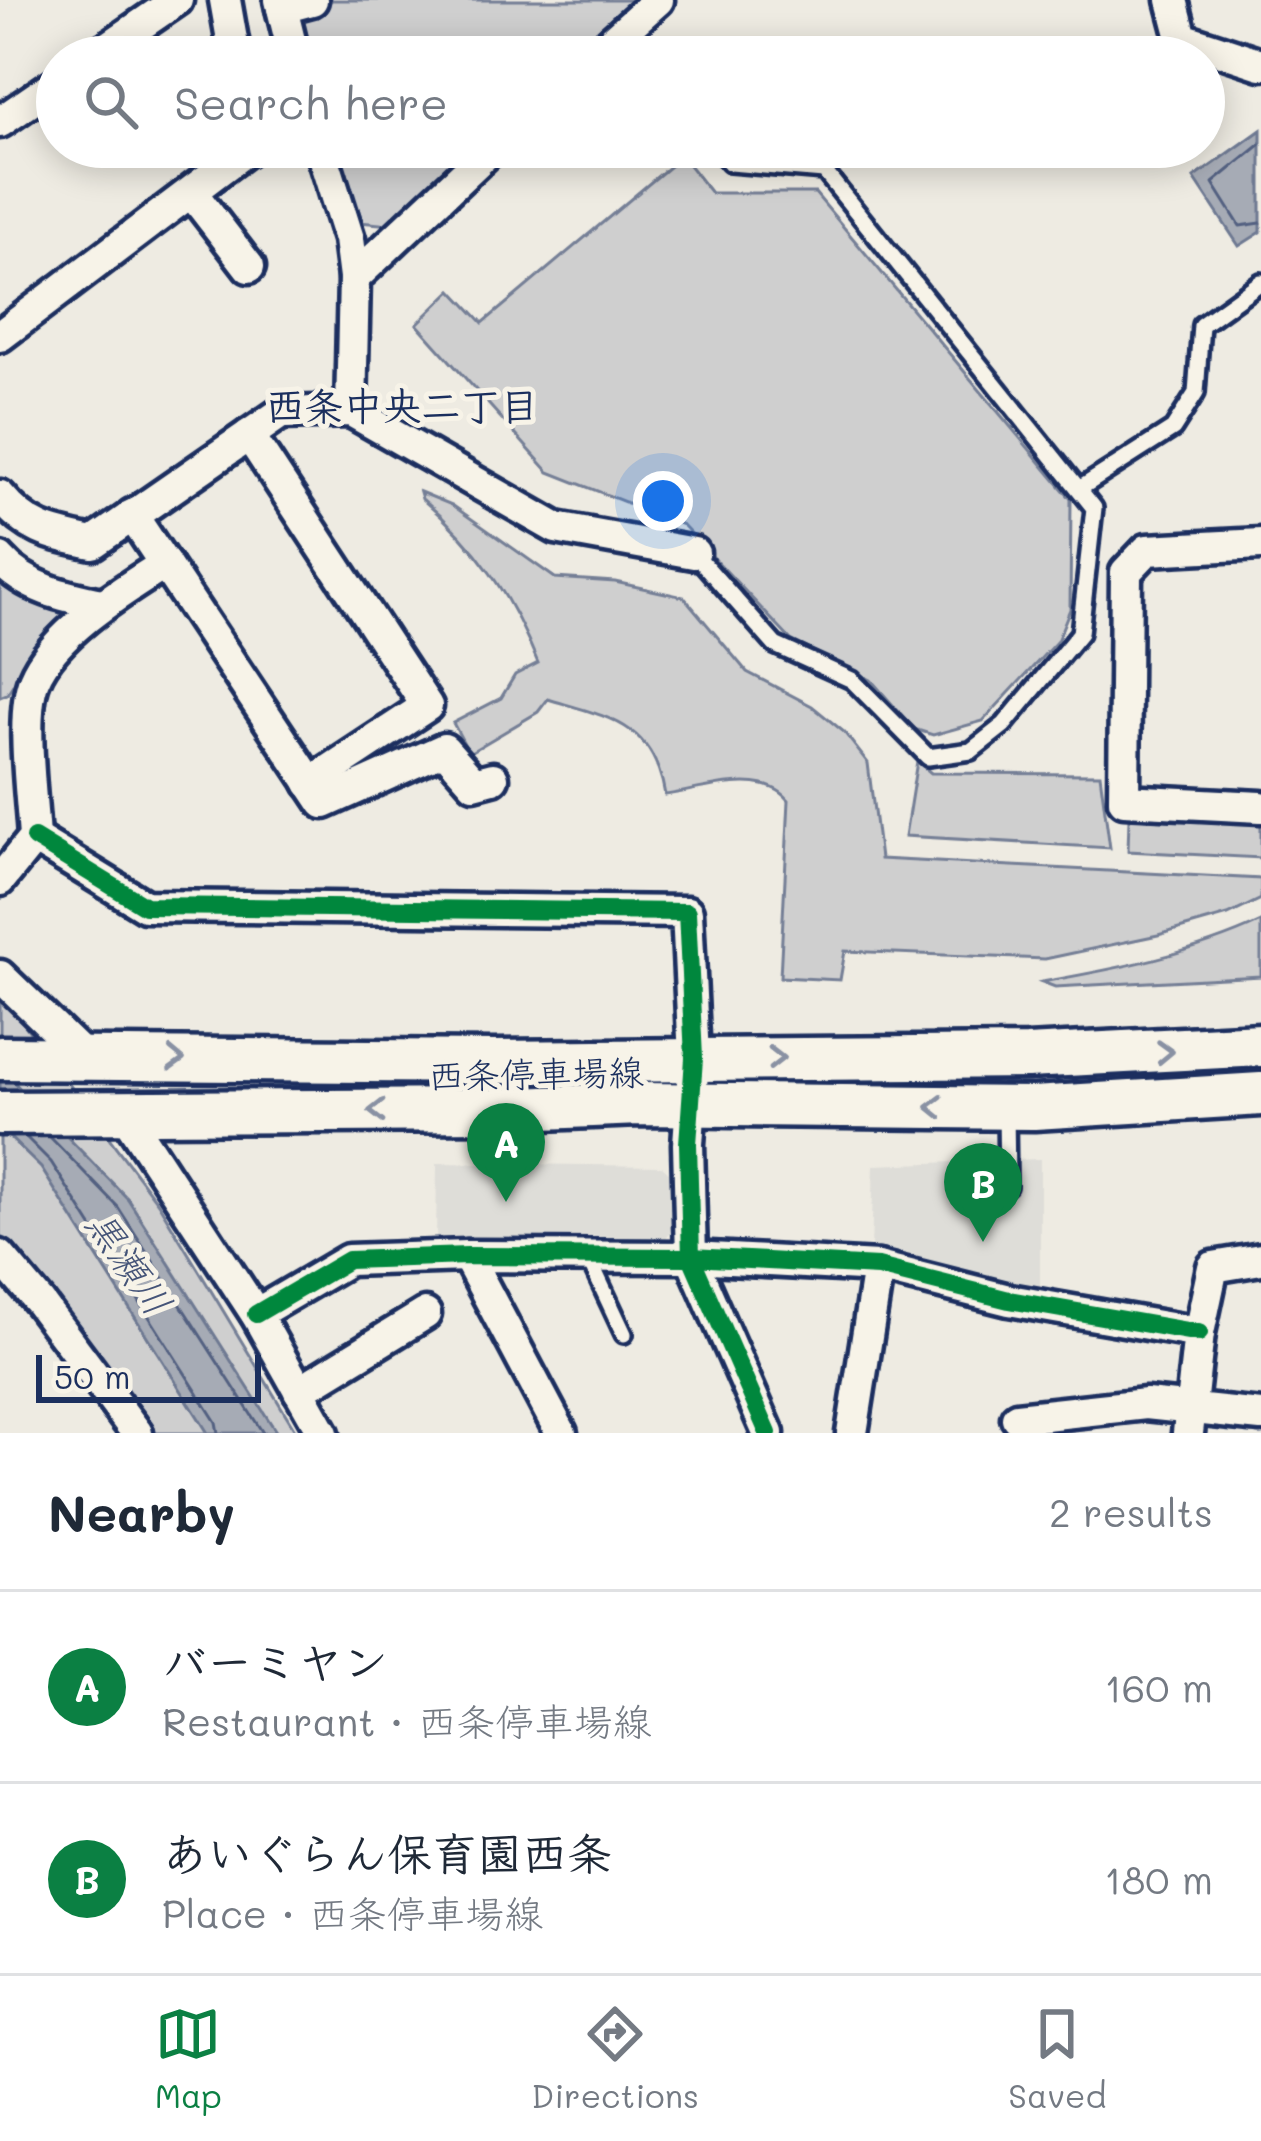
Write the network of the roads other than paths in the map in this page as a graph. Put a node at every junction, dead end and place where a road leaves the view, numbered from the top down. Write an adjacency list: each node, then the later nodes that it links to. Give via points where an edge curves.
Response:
1 (177, 0): 6 (street)
2 (225, 0): 7 (street)
3 (1172, 0): 10 (street)
4 (291, 3): 8 (street)
5 (652, 3): 9 (street)
6 (125, 36)
7 (231, 36)
8 (293, 36)
9 (633, 36)
10 (1181, 36)
11 (1225, 52): 12 (street)
12 (1261, 64)
13 (36, 97): 14 (street)
14 (0, 122)
15 (224, 168): 19 (street)
16 (327, 168): 21 (street)
17 (471, 168): 21 (street)
18 (789, 168): 26 (lane, via 824,171)
19 (192, 193): 20 (street); 23 (street)
20 (249, 267)
21 (353, 278): 24 (street)
22 (1261, 282): 26 (lane, via 1201,325 1196,393 1172,429)
23 (0, 335)
24 (351, 411): 25 (street, via 281,413); 30 (street, via 556,528)
25 (249, 435): 28 (street); 35 (street, via 428,706)
26 (1079, 489): 30 (lane, via 1094,508 1080,633 1004,725 970,751 928,757 852,680 775,645)
27 (0, 496): 28 (street, via 21,521 93,543)
28 (132, 514): 32 (street)
29 (1261, 544): 36 (street, via 1148,550 1126,572 1124,800)
30 (694, 553)
31 (0, 559): 33 (street, via 61,596)
32 (165, 564): 33 (street); 35 (street)
33 (102, 604): 37 (street, via 34,681)
34 (494, 778): 35 (street, via 474,783 444,749 323,803)
35 (310, 783)
36 (1261, 807)
37 (34, 838): 38 (street); 43 (street, via 145,906 687,912)
38 (0, 880)
39 (0, 976): 41 (street)
40 (1261, 1046): 43 (main road, 西条停車場線, one-way to 40, via 1027,1058)
41 (71, 1056): 42 (main road, 西条停車場線); 43 (main road, 西条停車場線, one-way to 43)
42 (0, 1058)
43 (694, 1058): 45 (street)
44 (1261, 1094): 46 (main road, 西条停車場線)
45 (692, 1104): 46 (main road, 西条停車場線, one-way to 45); 47 (main road, 西条停車場線, one-way to 47); 53 (street)
46 (1005, 1108): 49 (lane)
47 (112, 1111): 48 (main road, 西条停車場線); 56 (street)
48 (0, 1113)
49 (1007, 1186)
50 (0, 1256): 64 (street)
51 (467, 1256): 52 (street); 56 (street, via 348,1260); 66 (street)
52 (588, 1257): 53 (street); 59 (lane)
53 (691, 1257): 55 (street); 67 (street)
54 (1261, 1259): 58 (street, via 1213,1267)
55 (878, 1267): 58 (street); 68 (street)
56 (256, 1314): 60 (street)
57 (425, 1314): 60 (street)
58 (1199, 1333): 63 (street)
59 (624, 1334)
60 (299, 1391): 65 (street)
61 (1261, 1416): 63 (street)
62 (1017, 1418): 63 (street, via 1146,1404)
63 (1189, 1422)
64 (137, 1433)
65 (323, 1433)
66 (561, 1433)
67 (768, 1433)
68 (852, 1433)

